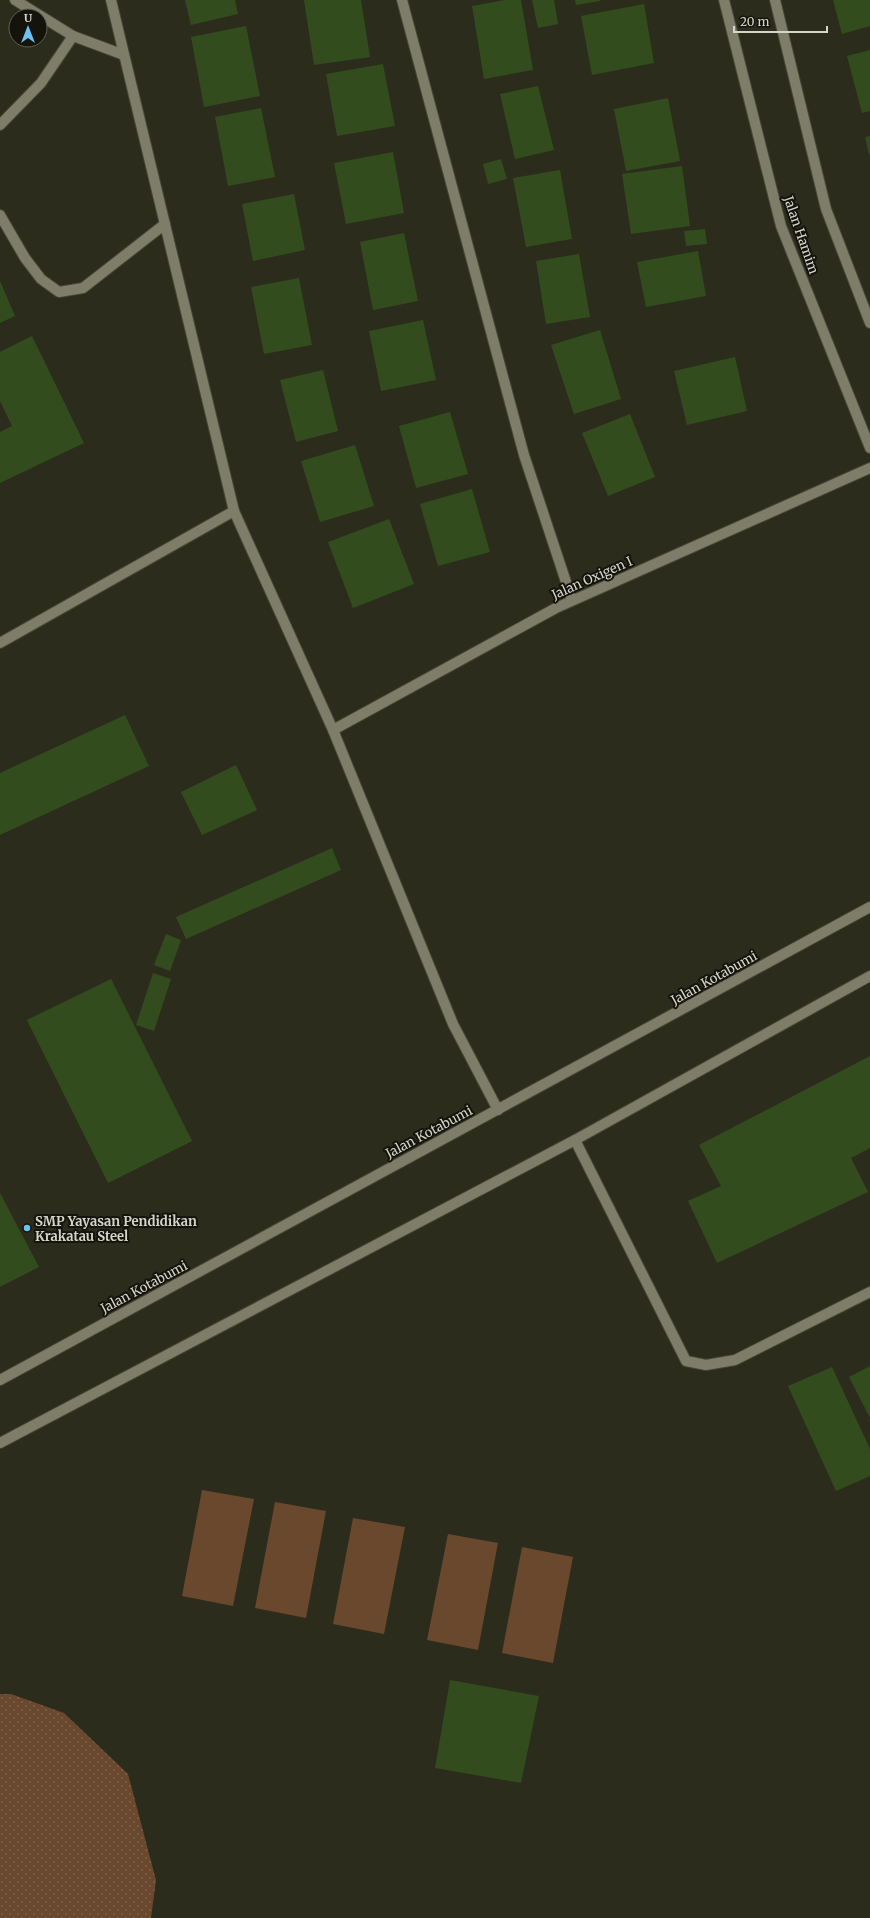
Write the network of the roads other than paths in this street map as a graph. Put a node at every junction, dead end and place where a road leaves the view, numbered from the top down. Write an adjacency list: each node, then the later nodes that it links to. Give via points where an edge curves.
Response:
1 (15, 0): 6 (street)
2 (111, 0): 7 (street)
3 (402, 0): 15 (street, via 524,456)
4 (724, 0): 12 (street, Jalan Hamim, via 781,226)
5 (775, 0): 11 (street, via 826,209)
6 (73, 36): 7 (street); 8 (street, via 41,83)
7 (124, 55): 10 (street)
8 (0, 125)
9 (0, 215): 10 (street, via 25,258 41,279 59,292 83,288)
10 (165, 224): 14 (street)
11 (870, 324)
12 (870, 448)
13 (870, 468): 15 (street, Jalan Oxigen I)
14 (234, 512): 16 (street); 17 (street)
15 (572, 600): 17 (street, Jalan Oxigen I)
16 (0, 643)
17 (333, 730): 20 (street, via 453,1024)
18 (870, 907): 20 (street, Jalan Kotabumi)
19 (870, 976): 21 (street)
20 (498, 1110): 23 (street, Jalan Kotabumi)
21 (575, 1140): 22 (street, via 686,1361 706,1365 735,1360); 24 (street)
22 (870, 1292)
23 (0, 1380)
24 (0, 1443)

